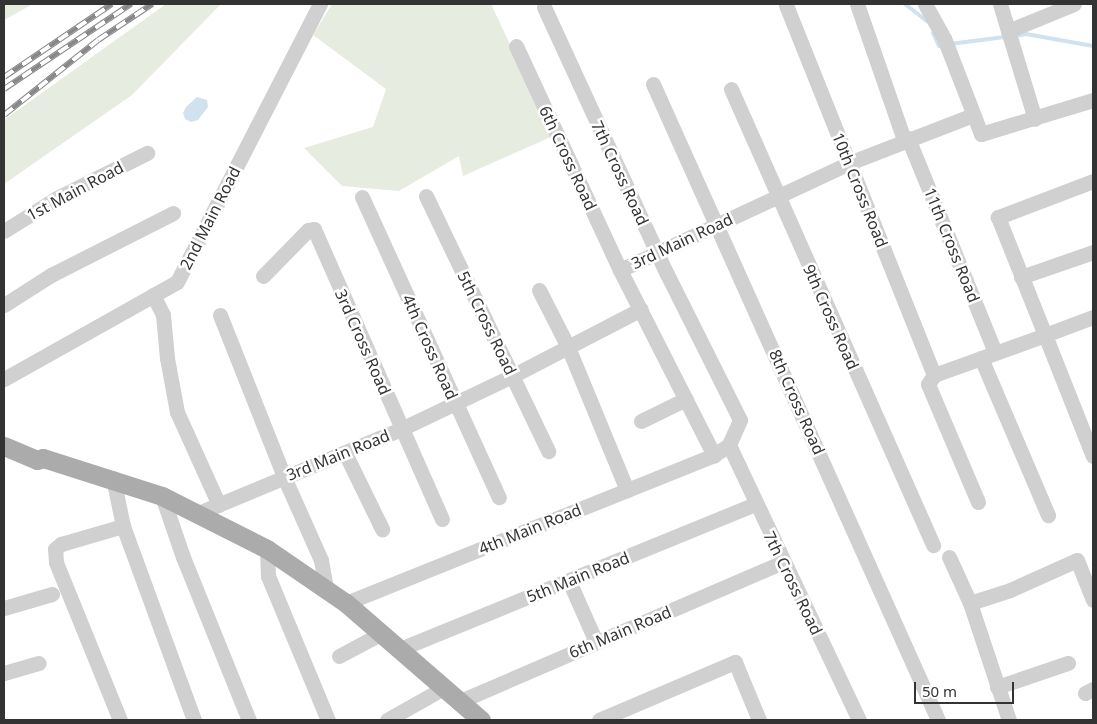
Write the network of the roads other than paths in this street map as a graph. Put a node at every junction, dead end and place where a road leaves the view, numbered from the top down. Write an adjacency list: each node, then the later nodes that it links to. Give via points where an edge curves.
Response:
1 (320, 4): 31 (street, 2nd Main Road, via 177,282)
2 (856, 4): 15 (street, 11th Cross Road)
3 (925, 4): 13 (street, via 944,38)
4 (1000, 4): 8 (street)
5 (1074, 4): 8 (street)
6 (786, 5): 17 (street, 10th Cross Road)
7 (544, 7): 25 (street, 7th Cross Road)
8 (1011, 38): 14 (street)
9 (516, 46): 27 (street, 6th Cross Road)
10 (653, 84): 23 (street, 8th Cross Road)
11 (731, 89): 21 (street, 9th Cross Road)
12 (1093, 100): 14 (street)
13 (972, 115): 14 (street, via 981,134); 15 (street, 3rd Main Road)
14 (1035, 119)
15 (906, 139): 17 (street, 3rd Main Road); 38 (street, 11th Cross Road)
16 (147, 153): 24 (street, 1st Main Road, via 57,198)
17 (849, 163): 21 (street, 3rd Main Road); 39 (street, 10th Cross Road)
18 (1093, 181): 29 (street, via 998,217)
19 (362, 196): 43 (street, 4th Cross Road)
20 (426, 196): 40 (street, 5th Cross Road)
21 (778, 197): 23 (street, 3rd Main Road); 66 (street, 9th Cross Road)
22 (173, 213): 32 (street, via 51,275)
23 (717, 225): 25 (street, 3rd Main Road); 96 (street, 8th Cross Road)
24 (4, 231)
25 (656, 252): 27 (street, 3rd Main Road); 48 (street, 7th Cross Road, via 740,420)
26 (1093, 252): 29 (street)
27 (620, 270): 33 (street, 3rd Main Road)
28 (263, 276): 45 (street, 3rd Cross Road, via 308,230 314,229)
29 (1021, 277): 36 (street)
30 (539, 290): 37 (street)
31 (153, 296): 41 (street, 2nd Main Road); 60 (street, via 162,315 178,412)
32 (4, 305)
33 (642, 309): 37 (street, 3rd Main Road); 42 (street)
34 (220, 315): 53 (street)
35 (1093, 317): 36 (street)
36 (1045, 334): 38 (street); 46 (street)
37 (568, 347): 40 (street, 3rd Main Road); 55 (street)
38 (988, 355): 39 (street); 62 (street, 11th Cross Road)
39 (934, 375): 58 (street, via 928,384)
40 (512, 376): 43 (street, 3rd Main Road); 49 (street, 5th Cross Road)
41 (4, 379)
42 (686, 399): 44 (street); 51 (street)
43 (456, 403): 45 (street, 3rd Main Road); 57 (street, 4th Cross Road)
44 (641, 421)
45 (401, 429): 50 (street, 3rd Main Road); 63 (street, 3rd Cross Road)
46 (1088, 430): 52 (street)
47 (5, 445): 54 (main road, via 38,451 43,458)
48 (728, 445): 51 (street, 7th Cross Road); 59 (street, 7th Cross Road)
49 (548, 450)
50 (345, 453): 53 (street, 3rd Main Road); 65 (street)
51 (714, 455): 55 (street, 4th Main Road)
52 (1093, 456)
53 (284, 477): 60 (street, 3rd Main Road); 71 (street, via 321,560)
54 (113, 478): 56 (main road); 64 (street)
55 (627, 490): 74 (street, 4th Main Road)
56 (162, 496): 61 (main road); 89 (street, via 183,557)
57 (498, 497)
58 (978, 502)
59 (756, 504): 69 (street, 7th Cross Road); 70 (street, 5th Main Road)
60 (219, 505): 61 (street, 3rd Main Road)
61 (196, 514): 67 (main road)
62 (1048, 515)
63 (442, 519)
64 (123, 526): 87 (street, via 61,544 55,549 56,562); 88 (street)
65 (382, 529)
66 (933, 545)
67 (267, 549): 71 (main road); 90 (street, via 268,576)
68 (949, 557): 75 (street)
69 (782, 562): 78 (street, 6th Main Road); 95 (street, 7th Cross Road)
70 (569, 581): 78 (street); 79 (street, 5th Main Road)
71 (326, 589): 74 (main road)
72 (52, 594): 76 (street)
73 (1093, 600): 75 (street, via 1077,560 1010,590)
74 (346, 603): 77 (main road)
75 (970, 603): 84 (street)
76 (4, 608)
77 (382, 633): 79 (main road); 80 (street)
78 (596, 642): 86 (street, 6th Main Road)
79 (400, 649): 85 (main road)
80 (339, 656)
81 (39, 663): 83 (street)
82 (1068, 663): 84 (street)
83 (4, 673)
84 (997, 686): 97 (street)
85 (445, 687): 86 (main road); 91 (street)
86 (458, 702): 92 (main road)
87 (120, 720)
88 (194, 720)
89 (249, 720)
90 (328, 720)
91 (387, 720)
92 (480, 720)
93 (599, 720): 94 (street, via 735,662)
94 (759, 720)
95 (859, 720)
96 (938, 720)
97 (1010, 720)

